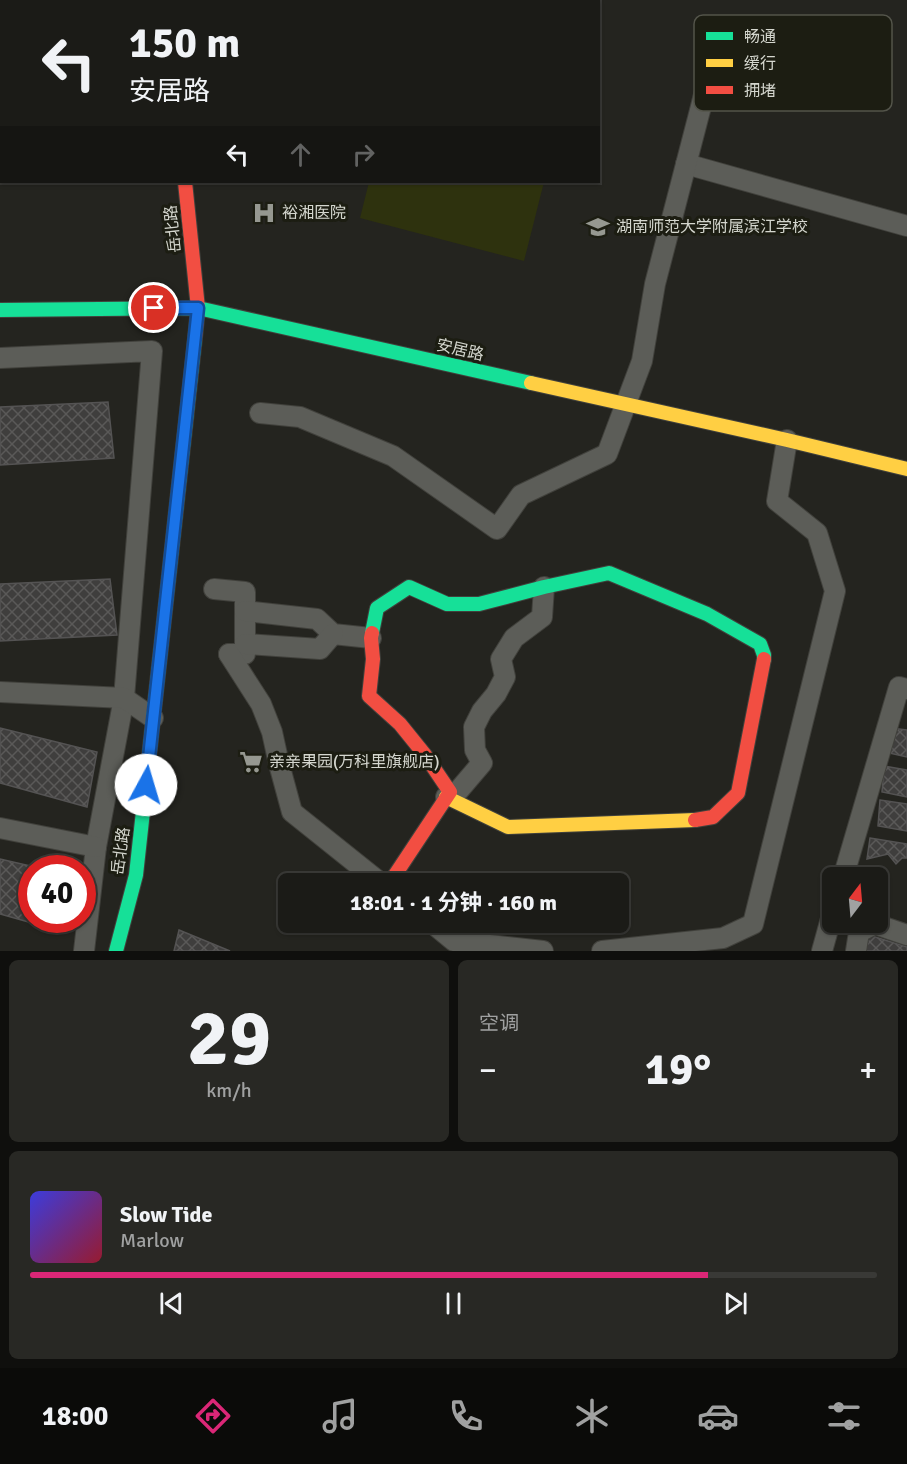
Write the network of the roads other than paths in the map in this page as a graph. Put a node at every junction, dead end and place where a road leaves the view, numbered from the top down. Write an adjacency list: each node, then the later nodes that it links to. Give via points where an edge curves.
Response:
1 (700, 111): 2 (street)
2 (686, 164): 4 (street); 8 (street, via 655,284 642,361)
3 (185, 183): 5 (street, 岳北路)
4 (907, 226)
5 (198, 308): 6 (street, 安居路); 8 (street, 安居路); 21 (street, 岳北路)
6 (0, 310)
7 (0, 358): 20 (street, via 152,351)
8 (626, 404): 9 (street, via 607,454 521,495 498,529 393,456 300,417); 10 (street, 安居路)
9 (260, 414)
10 (787, 440): 11 (street, 安居路); 34 (street, via 777,501 817,532 835,591 753,924 723,938)
11 (907, 469)
12 (544, 587): 16 (street, via 478,604 447,603 409,587 377,608); 22 (street, via 542,617 514,638 501,659 505,677 474,728 475,750 482,763 459,790); 22 (street, via 609,573 707,615 760,644 764,663 738,793 713,817 691,821 508,826)
13 (214, 590): 14 (street, via 245,592)
14 (245, 611): 15 (street, via 316,619); 17 (street)
15 (333, 634): 16 (street); 17 (street, via 320,649)
16 (370, 638): 22 (street, via 373,659 369,696 400,724 425,755 450,792)
17 (244, 644): 26 (street, via 245,654 229,654 261,704 292,812)
18 (907, 689): 25 (street, via 899,687)
19 (0, 692): 20 (street)
20 (124, 698): 21 (street); 24 (street)
21 (153, 718): 32 (street, 岳北路, via 136,874)
22 (446, 797): 27 (street)
23 (0, 828): 24 (street)
24 (96, 848): 31 (street)
25 (846, 867)
26 (368, 873)
27 (396, 873)
28 (444, 933): 33 (street, via 454,941)
29 (827, 933): 35 (street)
30 (907, 935): 36 (street, via 875,924 859,932)
31 (84, 951)
32 (116, 951)
33 (543, 951)
34 (602, 951)
35 (822, 951)
36 (856, 951)

